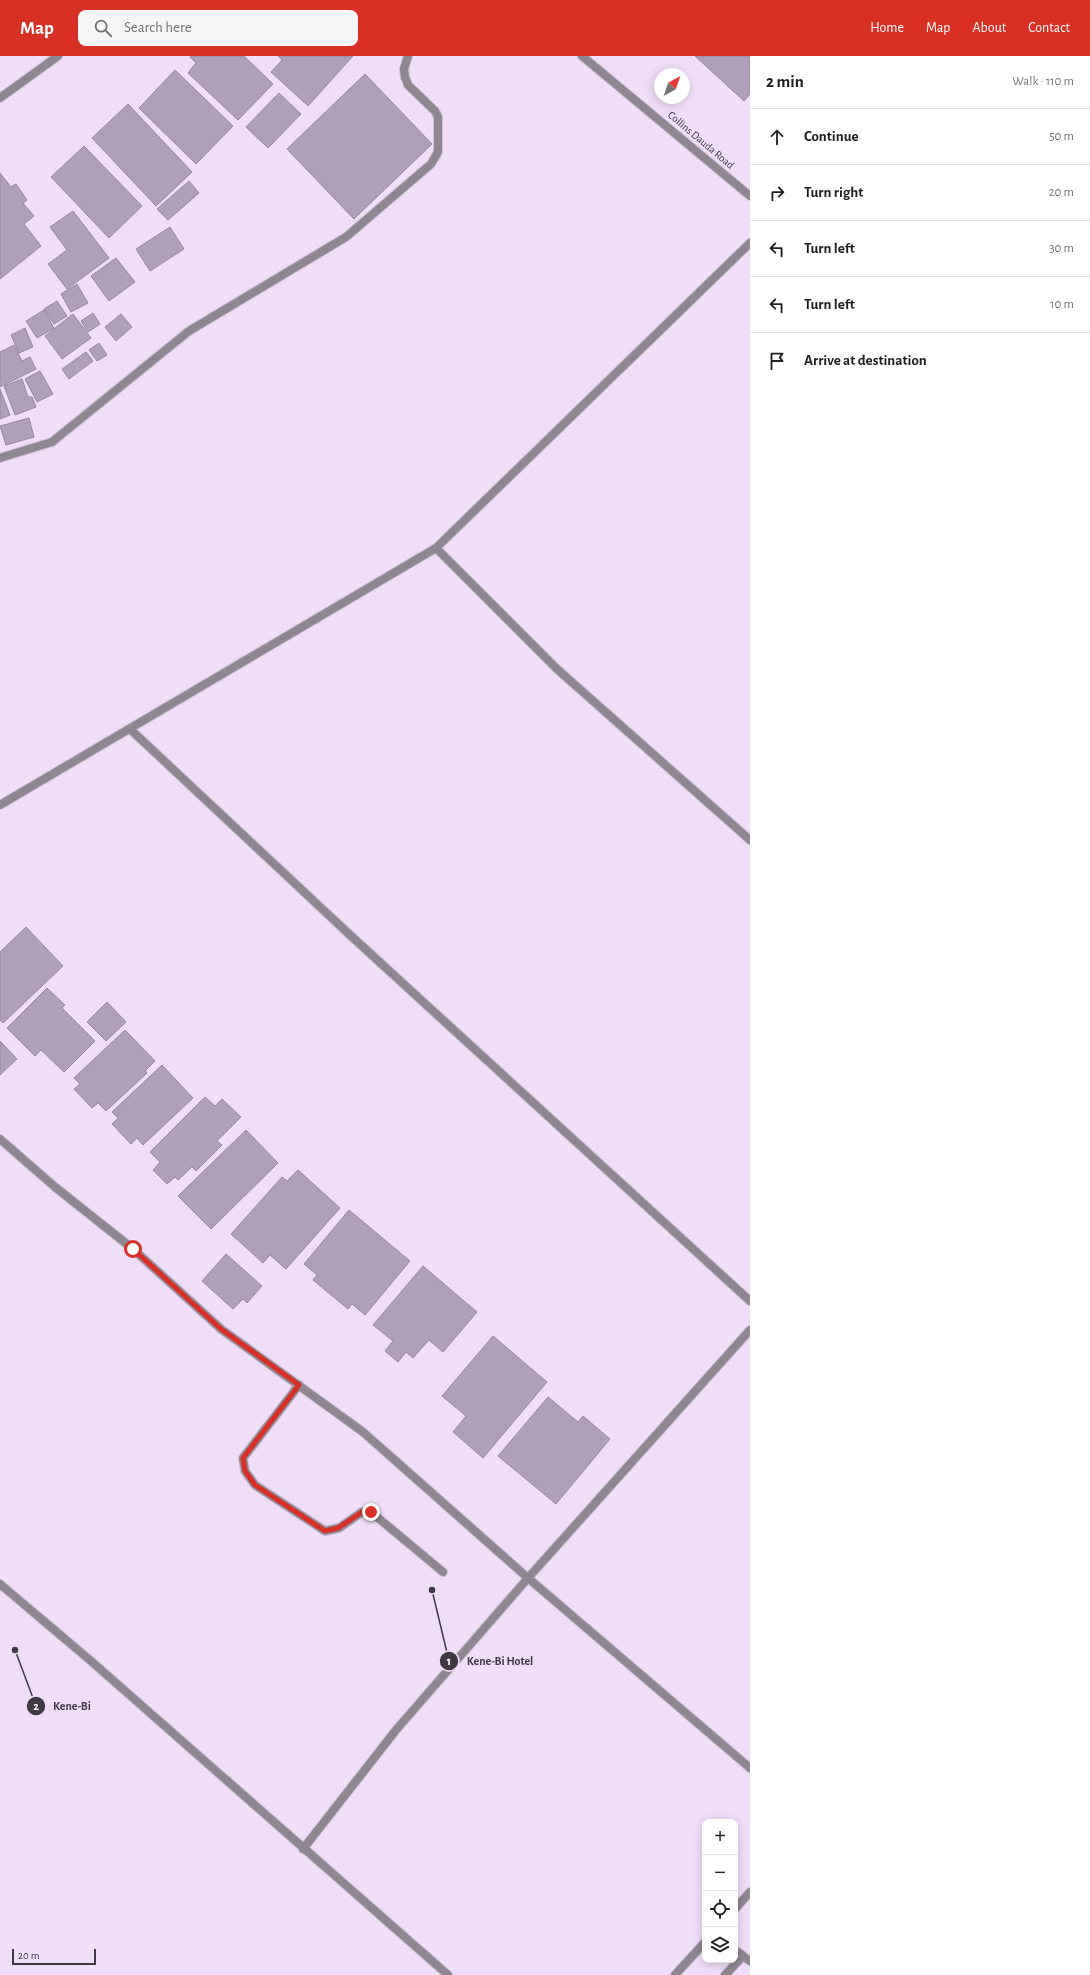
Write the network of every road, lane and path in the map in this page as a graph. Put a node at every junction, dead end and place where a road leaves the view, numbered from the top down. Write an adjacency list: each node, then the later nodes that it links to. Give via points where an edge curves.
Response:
1 (58, 56): 4 (street)
2 (408, 56): 7 (street, via 404,69 408,85 438,117 438,152 431,164 346,236 189,331 52,442)
3 (582, 56): 5 (street, Collins Dauda Road)
4 (0, 98)
5 (750, 196)
6 (750, 243): 8 (street)
7 (0, 458)
8 (436, 548): 9 (street); 11 (street, via 557,668)
9 (130, 729): 10 (street); 13 (street, via 362,946)
10 (0, 805)
11 (750, 840)
12 (0, 1139): 15 (street, via 133,1249 221,1329)
13 (750, 1301)
14 (750, 1330): 17 (street)
15 (299, 1385): 16 (street, via 243,1458 245,1471 255,1485 325,1531 338,1528 362,1512 371,1512); 17 (street, via 363,1432)
16 (443, 1572)
17 (528, 1578): 19 (street); 20 (street, via 396,1730)
18 (0, 1584): 20 (street)
19 (750, 1768)
20 (304, 1849): 27 (street)
21 (750, 1892): 22 (street)
22 (738, 1905)
23 (702, 1945): 28 (street)
24 (738, 1952): 25 (street)
25 (743, 1956): 26 (street); 29 (street)
26 (750, 1961)
27 (448, 1975)
28 (675, 1975)
29 (725, 1975)

